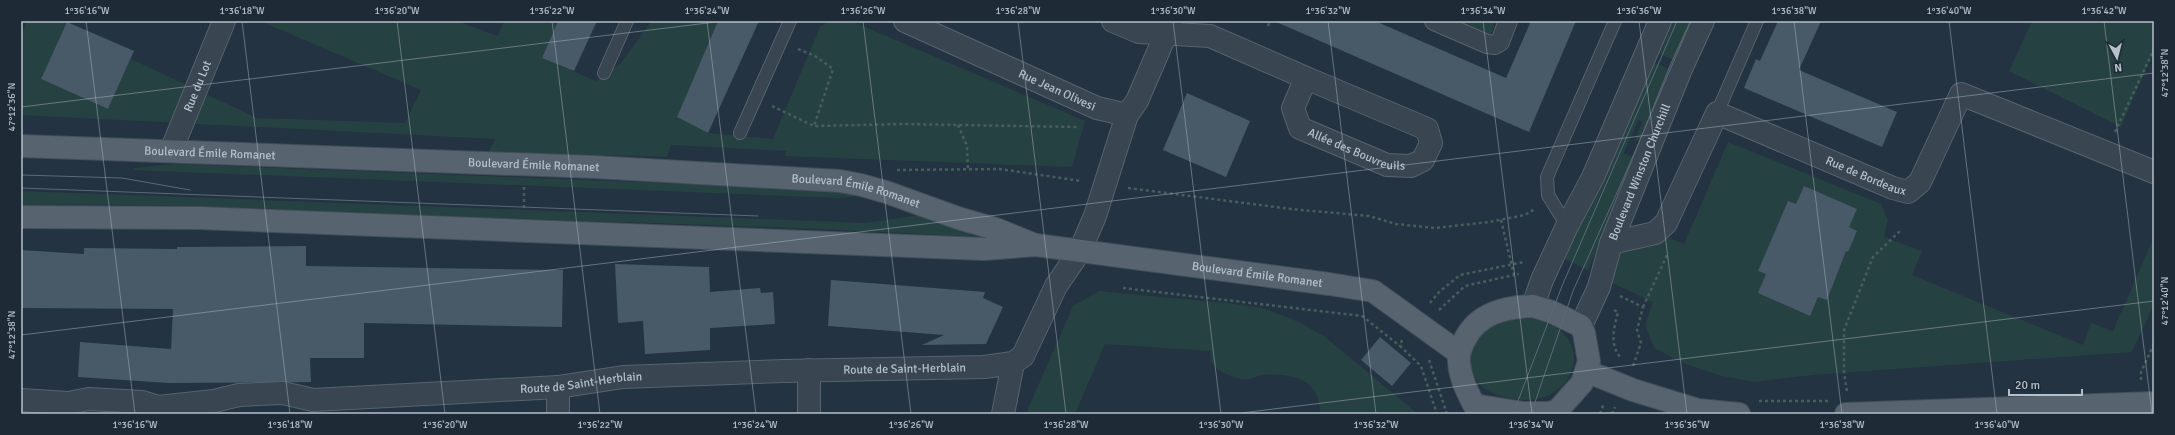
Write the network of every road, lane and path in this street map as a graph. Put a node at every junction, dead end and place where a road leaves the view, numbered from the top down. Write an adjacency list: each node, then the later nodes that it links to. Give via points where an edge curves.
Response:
1 (224, 21): 27 (street, Rue du Lot)
2 (627, 21): 17 (lane)
3 (790, 21): 15 (lane)
4 (905, 21): 21 (street, Rue Jean Olivesi, via 1097,108)
5 (1113, 21): 14 (street, Allée des Bouvreuils, via 1139,32)
6 (1270, 21): 13 (path)
7 (1434, 21): 8 (street, via 1495,45 1500,42)
8 (1508, 21)
9 (1615, 21): 34 (lane, via 1550,168 1546,186)
10 (1660, 21): 37 (street, via 1593,177)
11 (1703, 21): 40 (street, Boulevard Winston Churchill)
12 (1757, 21): 20 (lane)
13 (1268, 26)
14 (1169, 27): 18 (street, Allée des Bouvreuils, via 1210,36); 21 (street, via 1137,101)
15 (781, 42): 19 (lane); 23 (path, via 815,56 833,69)
16 (2154, 50): 28 (path)
17 (604, 73)
18 (1306, 78): 18 (street, Allée des Bouvreuils, via 1293,108 1300,128 1387,165 1411,166 1423,160 1431,143 1427,129)
19 (755, 99): 23 (path); 25 (lane)
20 (1718, 113): 28 (street, Rue de Bordeaux, via 1908,192 1920,182 1961,94); 40 (street, via 1666,223 1655,233)
21 (1127, 115): 33 (street)
22 (958, 125): 23 (path); 24 (path); 31 (path, via 967,146)
23 (814, 126)
24 (1083, 127)
25 (740, 133)
26 (21, 146): 27 (main road, Boulevard Émile Romanet)
27 (171, 151): 29 (main road, Boulevard Émile Romanet)
28 (2104, 151): 32 (street, Rue de Bordeaux)
29 (524, 165): 38 (path); 41 (main road, Boulevard Émile Romanet, via 861,184)
30 (889, 170): 31 (path)
31 (968, 170): 33 (path, via 1000,169)
32 (2154, 172)
33 (1106, 184): 36 (path, via 1369,216 1396,224 1435,228); 42 (street)
34 (1555, 208): 36 (path, via 1535,209 1525,215); 37 (lane)
35 (21, 217): 38 (main road, Boulevard Émile Romanet, via 199,218)
36 (1501, 220): 43 (path)
37 (1567, 226): 44 (street)
38 (523, 231): 41 (main road, Boulevard Émile Romanet, via 984,249)
39 (1900, 231): 66 (path, via 1873,258 1844,330)
40 (1611, 242): 46 (street, Boulevard Winston Churchill)
41 (1036, 245): 42 (main road, Boulevard Émile Romanet)
42 (1080, 251): 49 (main road, Boulevard Émile Romanet, via 1373,291); 54 (street, via 1056,286 1023,356)
43 (1514, 275): 44 (path, via 1531,275); 49 (path, via 1465,286 1441,308)
44 (1542, 280): 47 (street)
45 (1123, 288): 51 (path, via 1362,316)
46 (1596, 294): 48 (street, Boulevard Winston Churchill); 55 (path, via 1618,312 1613,336 1614,348 1620,357); 55 (path, via 1643,307 1637,330 1641,342)
47 (1533, 306): 48 (main road); 52 (main road, via 1501,309 1490,314 1476,323)
48 (1581, 326): 58 (main road, via 1589,361)
49 (1425, 330): 52 (main road, Boulevard Émile Romanet)
50 (2154, 344): 62 (path, via 2141,372)
51 (1400, 346)
52 (1459, 353): 58 (main road, via 1458,361 1463,383 1474,405 1523,413 1557,411 1582,383)
53 (1428, 357): 70 (path)
54 (1013, 363): 57 (street, Route de Saint-Herblain, via 984,367); 69 (street)
55 (1633, 364): 56 (path); 59 (path)
56 (1640, 366)
57 (809, 370): 60 (street, Route de Saint-Herblain, via 623,377); 68 (street)
58 (1586, 371): 59 (main road)
59 (1624, 386): 63 (main road, via 1698,410); 71 (path)
60 (558, 387): 64 (street, Route de Saint-Herblain, via 313,400 276,394 239,395); 67 (street)
61 (21, 400): 64 (street, Route de Saint-Herblain, via 68,403 89,399 142,402 158,407)
62 (2147, 403): 65 (main road)
63 (1747, 407): 66 (path)
64 (182, 409)
65 (2108, 409): 66 (main road)
66 (1847, 410)
67 (558, 414)
68 (809, 414)
69 (1003, 414)
70 (1447, 414)
71 (1612, 414)

